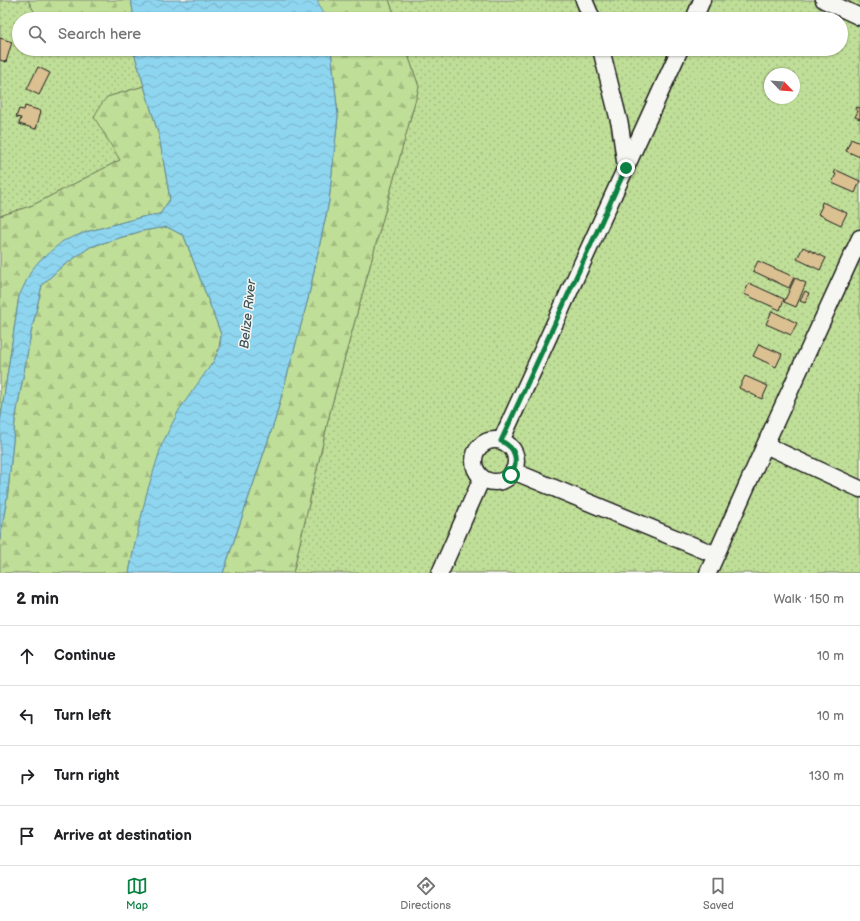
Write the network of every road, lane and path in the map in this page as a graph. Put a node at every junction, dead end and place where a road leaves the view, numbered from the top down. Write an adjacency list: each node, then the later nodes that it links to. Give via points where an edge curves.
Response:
1 (584, 0): 4 (street)
2 (702, 0): 5 (street)
3 (824, 0): 6 (street)
4 (589, 12)
5 (697, 12)
6 (860, 17)
7 (603, 56): 9 (street, via 620,125)
8 (677, 56): 9 (street)
9 (626, 168): 11 (street)
10 (860, 238): 12 (street)
11 (501, 441): 13 (street, via 512,448 515,455); 14 (street, via 487,442 476,451 474,465)
12 (765, 445): 15 (street); 16 (street)
13 (513, 471): 14 (street, via 500,482); 16 (street)
14 (482, 478): 17 (street)
15 (860, 489)
16 (716, 555): 18 (street)
17 (440, 573)
18 (708, 573)

